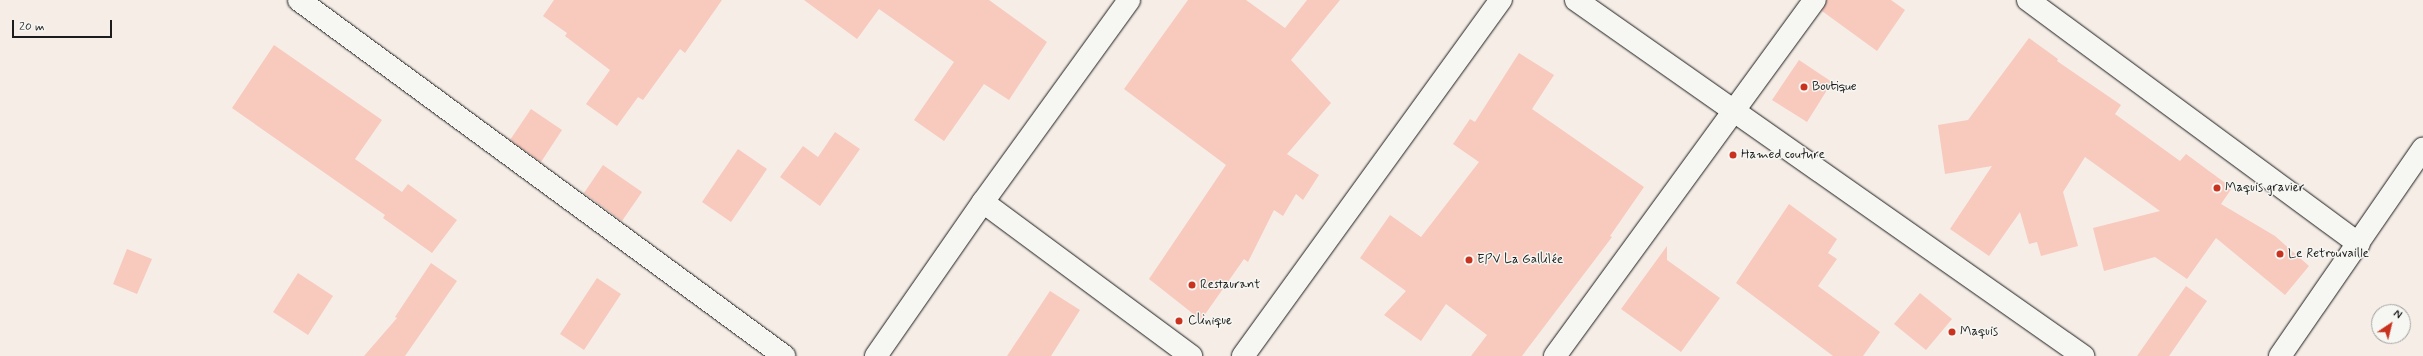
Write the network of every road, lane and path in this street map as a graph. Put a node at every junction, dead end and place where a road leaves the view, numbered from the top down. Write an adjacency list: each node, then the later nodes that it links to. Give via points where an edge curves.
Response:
1 (299, 0): 11 (street)
2 (1129, 0): 9 (street)
3 (1501, 0): 14 (street)
4 (1576, 0): 7 (street)
5 (1815, 0): 7 (street)
6 (2028, 0): 10 (street)
7 (1733, 112): 15 (street); 16 (street)
8 (2423, 149): 10 (street)
9 (983, 202): 12 (street); 13 (street)
10 (2359, 244): 17 (street)
11 (784, 356)
12 (876, 356)
13 (1191, 356)
14 (1243, 356)
15 (1554, 356)
16 (2083, 356)
17 (2280, 356)

